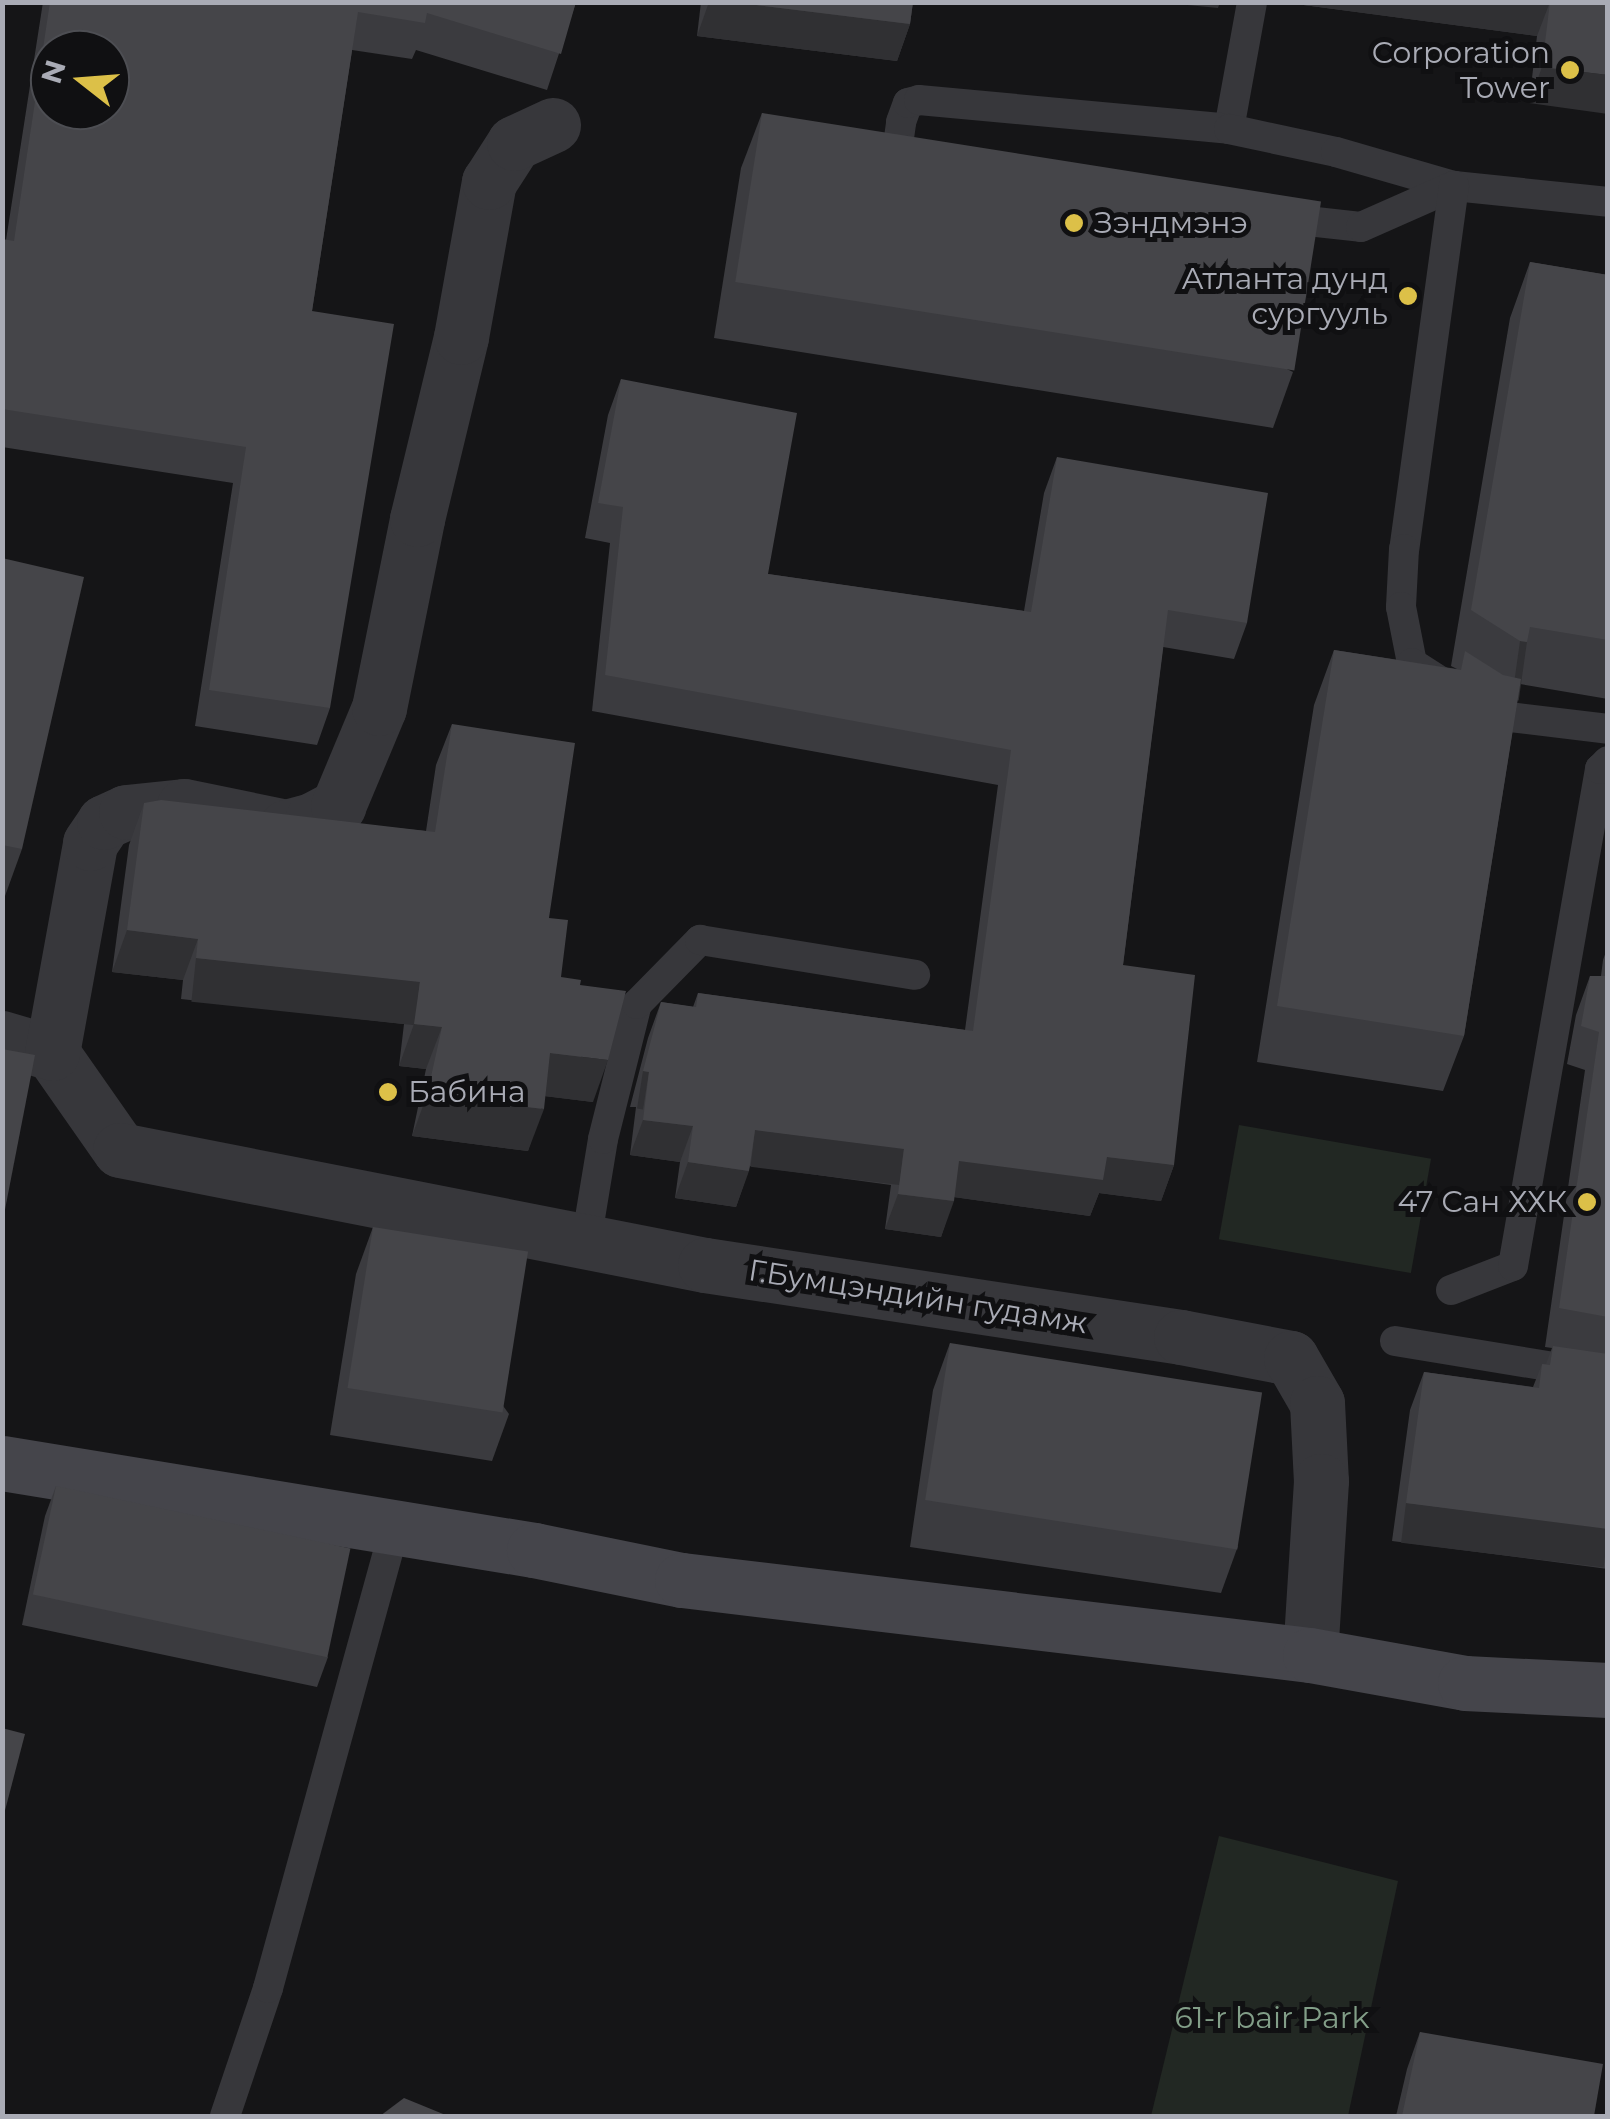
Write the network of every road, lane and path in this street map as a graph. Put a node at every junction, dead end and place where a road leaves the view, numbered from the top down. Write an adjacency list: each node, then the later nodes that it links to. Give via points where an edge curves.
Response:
1 (1252, 2): 3 (lane)
2 (553, 125): 11 (street, via 514,143 489,182 462,336 379,708 338,806 286,827 184,806 126,812 104,822 90,843)
3 (1229, 128): 4 (lane, via 908,102 900,164); 5 (lane)
4 (934, 176)
5 (1454, 186): 6 (lane); 7 (lane, via 1361,227); 8 (lane, via 1404,549 1402,607 1412,662 1493,715)
6 (1608, 202)
7 (1250, 214)
8 (1608, 730)
9 (1608, 761): 13 (lane, via 1600,770 1514,1266)
10 (914, 975): 12 (lane, via 700,940 638,1004 603,1138)
11 (27, 1045): 12 (street, Г.Бумцэндийн гудамж, via 120,1150)
12 (586, 1242): 18 (street, Г.Бумцэндийн гудамж, via 1291,1358 1317,1403 1321,1481)
13 (1451, 1290)
14 (1395, 1342): 15 (lane)
15 (1608, 1376)
16 (2, 1463): 17 (street)
17 (394, 1528): 18 (street, via 700,1583); 20 (lane, via 268,1988)
18 (1310, 1655): 19 (street, via 1466,1683)
19 (1608, 1690)
20 (225, 2116)

